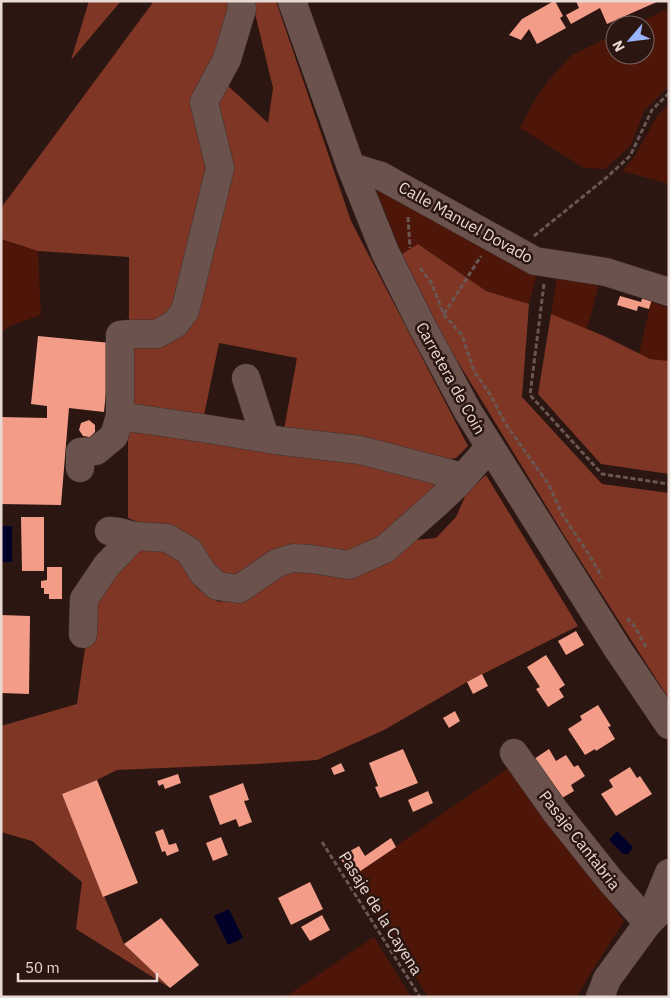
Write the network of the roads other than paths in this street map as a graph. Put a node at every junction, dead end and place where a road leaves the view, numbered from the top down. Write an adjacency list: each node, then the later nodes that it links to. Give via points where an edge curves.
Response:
1 (241, 1): 7 (street, via 242,9 227,60 204,102 220,168 184,311 175,324 157,334 120,336)
2 (315, 1): 3 (street)
3 (296, 13): 4 (street, Carretera de Coín)
4 (351, 167): 5 (street, Calle Manuel Dovado, via 381,176 534,261 606,272); 9 (street, Carretera de Coín, via 385,252 467,410)
5 (669, 292)
6 (246, 378): 8 (street)
7 (120, 416): 8 (street); 10 (street, via 114,436 96,451 80,452)
8 (264, 437): 11 (street, via 360,450)
9 (490, 446): 11 (street); 13 (street, Carretera de Coín)
10 (80, 468)
11 (460, 480): 12 (street, via 385,549 349,565 293,558 277,563 239,589 217,586 203,573 189,551 167,538 122,534 84,599)
12 (83, 634)
13 (669, 725)
14 (514, 753): 17 (street, Pasaje Cantabria, via 555,811)
15 (669, 873): 17 (street)
16 (669, 902): 17 (street)
17 (648, 923): 18 (street)
18 (611, 991)

